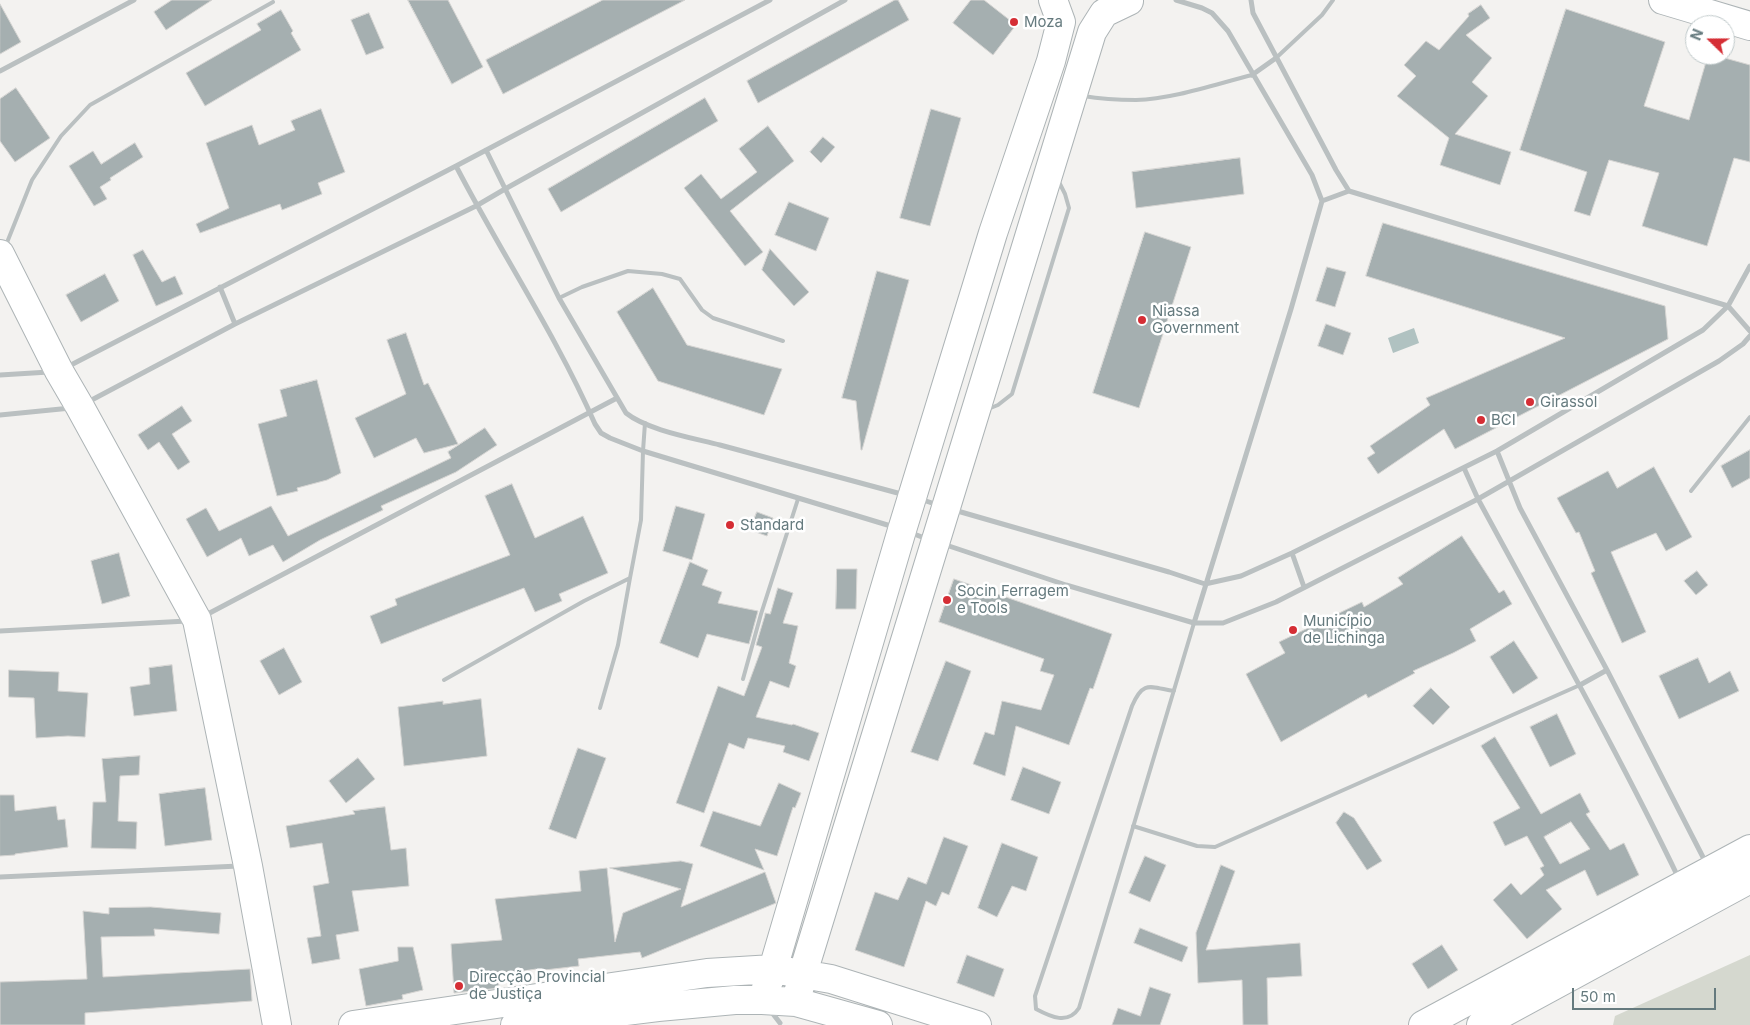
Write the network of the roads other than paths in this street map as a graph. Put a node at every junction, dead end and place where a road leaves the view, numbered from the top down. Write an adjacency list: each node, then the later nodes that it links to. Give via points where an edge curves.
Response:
1 (134, 0): 13 (street)
2 (770, 0): 16 (street)
3 (845, 0): 19 (street)
4 (1053, 0): 15 (street, via 1061,22)
5 (1133, 0): 15 (street, via 1104,12)
6 (1176, 0): 14 (street, via 1212,13 1228,32)
7 (1251, 0): 12 (street, via 1253,13)
8 (1333, 0): 12 (lane)
9 (1663, 0): 11 (street)
10 (273, 2): 25 (lane, via 90,105 61,136 32,180)
11 (1750, 26)
12 (1276, 58): 14 (street); 20 (street)
13 (0, 71)
14 (1252, 75): 15 (lane, via 1138,100 1108,100); 21 (street, via 1312,175)
15 (1057, 92): 17 (street); 23 (street)
16 (486, 150): 18 (street); 19 (street)
17 (1051, 165): 24 (street); 42 (lane, via 1069,208 1012,394 998,405)
18 (456, 166): 22 (street); 27 (street)
19 (505, 189): 22 (street); 28 (street)
20 (1349, 191): 21 (street); 29 (street)
21 (1322, 201): 58 (street)
22 (476, 206): 30 (street); 40 (street, via 564,361)
23 (993, 233): 24 (street); 32 (street)
24 (1027, 244): 35 (street)
25 (1, 255): 36 (street)
26 (1750, 266): 29 (street)
27 (220, 287): 30 (street); 36 (street)
28 (559, 298): 34 (lane, via 628,271 662,274 680,279 702,310 713,318); 38 (street)
29 (1728, 306): 31 (street); 46 (street, via 1703,330)
30 (235, 324): 39 (street)
31 (1750, 331)
32 (962, 335): 35 (street); 50 (street)
33 (1750, 336): 48 (street, via 1719,361)
34 (783, 341)
35 (996, 345): 42 (street)
36 (59, 371): 37 (street); 39 (street)
37 (0, 375)
38 (617, 398): 40 (street); 44 (street, via 626,413)
39 (80, 407): 41 (street); 60 (street)
40 (589, 412): 45 (street, via 601,433); 60 (street)
41 (0, 415)
42 (974, 415): 53 (street)
43 (1750, 417): 49 (lane)
44 (645, 424): 45 (lane); 50 (street)
45 (643, 451): 51 (street); 57 (lane, via 641,520)
46 (1497, 451): 47 (street); 48 (street)
47 (1464, 468): 52 (street); 56 (street)
48 (1509, 480): 52 (street); 63 (street, via 1520,508)
49 (1691, 491)
50 (912, 497): 53 (street); 54 (street)
51 (798, 499): 54 (street); 64 (lane)
52 (1478, 499): 59 (street); 66 (street)
53 (946, 508): 55 (street); 58 (street)
54 (902, 530): 55 (street); 76 (street)
55 (936, 541): 61 (street, via 1066,585); 78 (street)
56 (1292, 552): 58 (street, via 1241,576); 59 (street)
57 (630, 578): 65 (lane); 68 (lane, via 618,645)
58 (1205, 584): 61 (street)
59 (1304, 587): 61 (street, via 1222,624)
60 (197, 620): 62 (street); 71 (street)
61 (1194, 623): 67 (lane)
62 (0, 631)
63 (1607, 670): 66 (street); 74 (street)
64 (743, 679)
65 (444, 680)
66 (1580, 685): 69 (lane, via 1215,847 1197,846); 75 (street)
67 (1174, 691): 69 (lane); 69 (lane, via 1147,686 1142,688 1132,706 1035,996 1036,1008 1049,1016 1067,1019 1079,1008)
68 (600, 708)
69 (1133, 826)
70 (1750, 849): 74 (street)
71 (248, 866): 72 (street); 82 (street)
72 (0, 877)
73 (1750, 879): 74 (street)
74 (1716, 881): 75 (street)
75 (1688, 896): 77 (street); 79 (street)
76 (773, 969): 78 (street); 80 (street); 83 (street, via 707,973)
77 (1524, 970): 79 (street); 87 (street)
78 (803, 973): 81 (street); 86 (street)
79 (1534, 996): 88 (street)
80 (762, 1000): 81 (street); 84 (street, via 658,1007)
81 (787, 1015): 85 (street)
82 (278, 1025)
83 (354, 1025)
84 (515, 1025)
85 (878, 1025)
86 (977, 1025)
87 (1423, 1025)
88 (1481, 1025)

